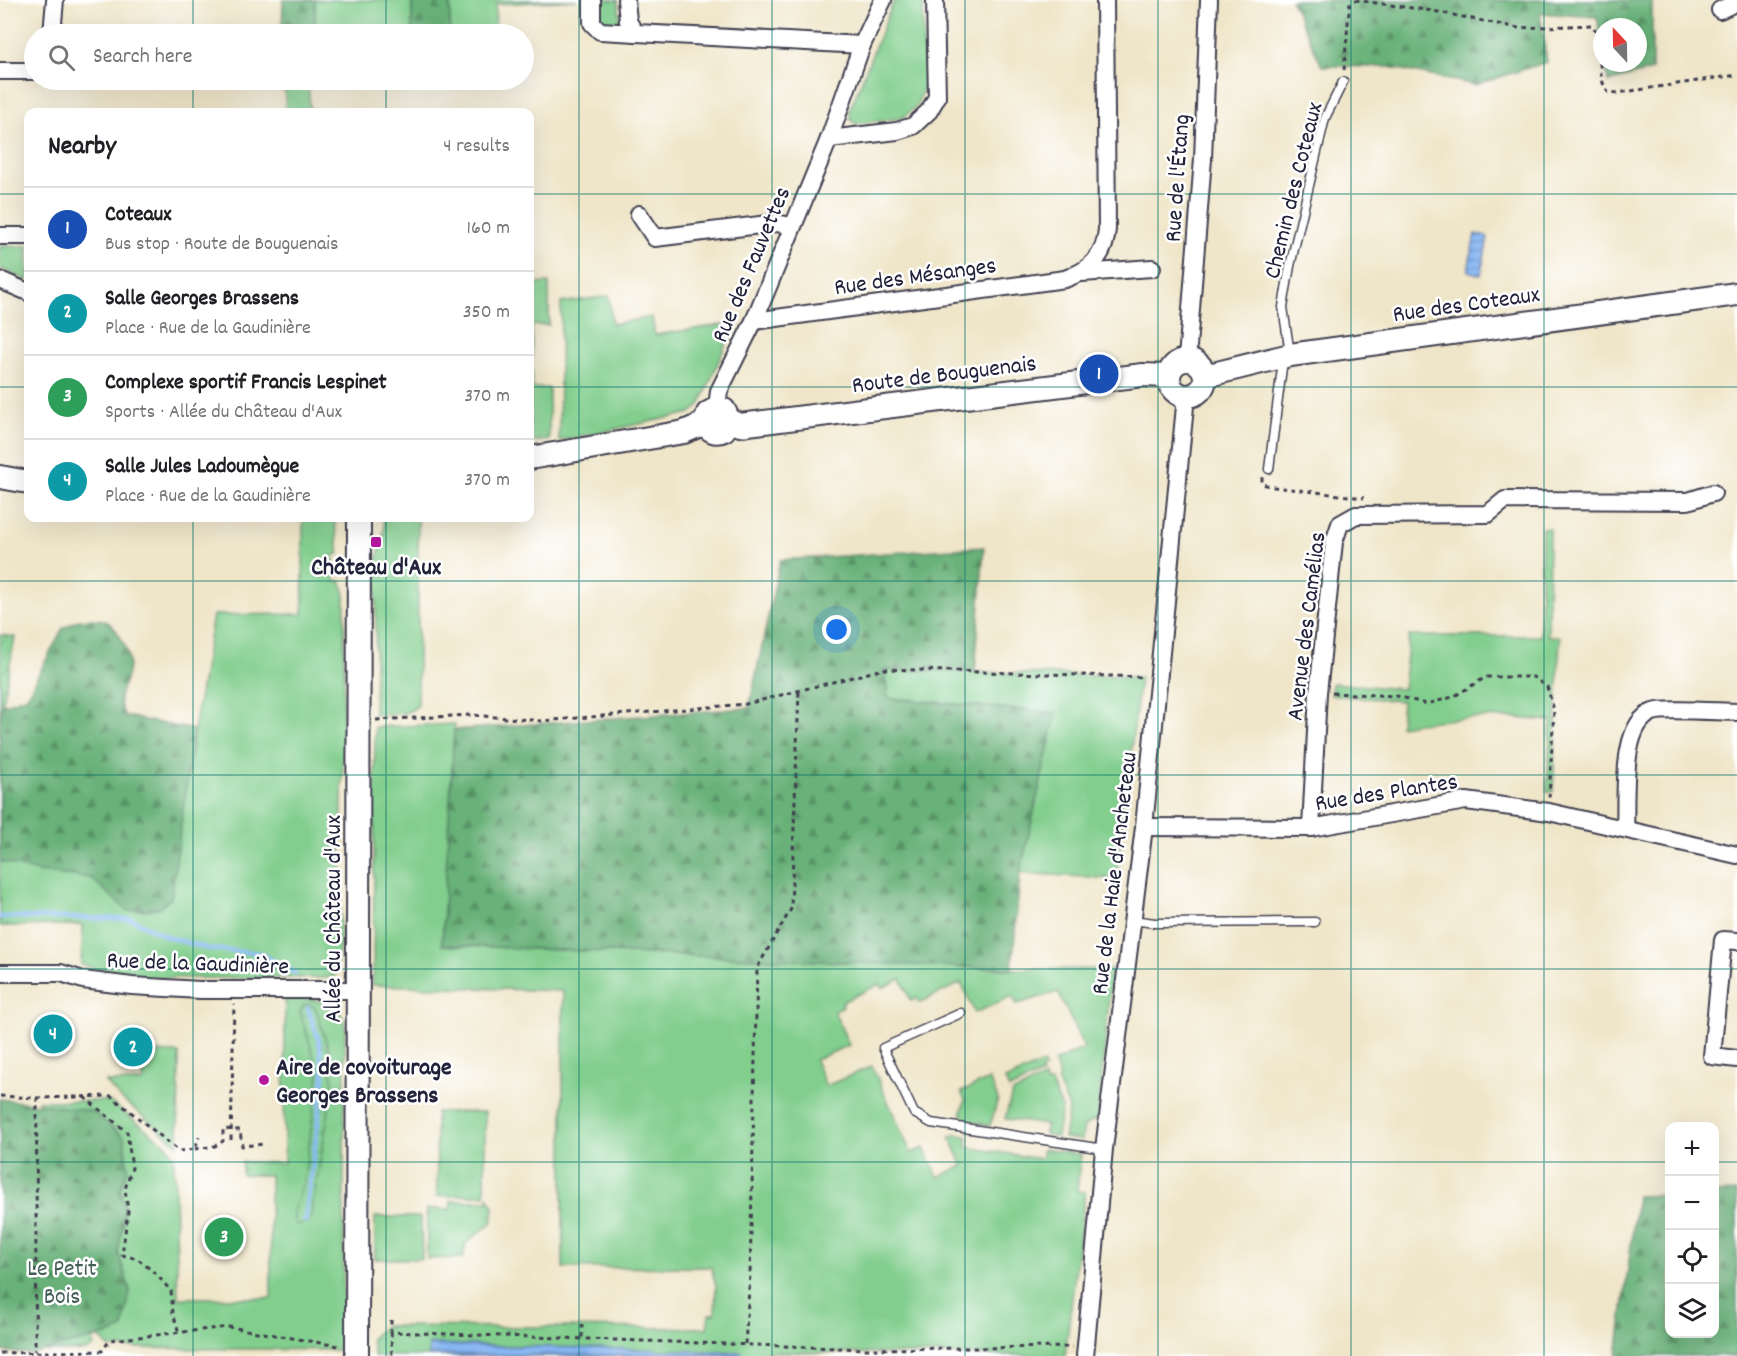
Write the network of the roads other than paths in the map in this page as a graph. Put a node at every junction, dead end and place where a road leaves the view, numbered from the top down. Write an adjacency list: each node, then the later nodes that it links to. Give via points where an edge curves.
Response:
1 (56, 0): 10 (street)
2 (592, 0): 11 (street, via 592,23 600,31)
3 (626, 0): 11 (street, via 628,21)
4 (883, 0): 12 (street, Rue des Fauvettes)
5 (935, 0): 16 (street, via 937,97 929,111 913,126 897,131)
6 (1105, 0): 22 (street, via 1106,244 1096,262)
7 (1209, 0): 28 (street, Rue de l'Étang, via 1203,159)
8 (1737, 2): 9 (street)
9 (1720, 10)
10 (53, 24)
11 (635, 33): 12 (street)
12 (862, 45): 16 (street, Rue des Fauvettes)
13 (0, 71): 14 (street)
14 (24, 71)
15 (1343, 82): 27 (lane, Chemin des Coteaux, via 1325,118 1290,266 1283,308)
16 (830, 139): 18 (street, Rue des Fauvettes)
17 (639, 214): 18 (street, via 655,238 776,223)
18 (792, 226): 26 (street, Rue des Fauvettes)
19 (24, 236): 20 (street)
20 (0, 237)
21 (1152, 268): 22 (street, Rue des Mésanges)
22 (1082, 273): 26 (street, Rue des Mésanges, via 1065,279)
23 (0, 280): 24 (street)
24 (24, 290)
25 (1737, 294): 27 (street, Rue des Coteaux)
26 (754, 321): 32 (street, Rue des Fauvettes, via 719,392)
27 (1286, 355): 30 (street, Rue des Coteaux); 34 (lane, Chemin des Coteaux)
28 (1187, 359): 29 (street, via 1175,364); 30 (street, via 1200,365)
29 (1168, 376): 31 (street, via 1174,392); 32 (street, Route de Bouguenais, via 1143,375 740,425)
30 (1205, 376): 31 (street, via 1199,392)
31 (1186, 396): 40 (street, Rue de la Haie d'Ancheteau)
32 (717, 417): 33 (street, Route de Bouguenais, via 684,432)
33 (534, 457)
34 (1269, 469)
35 (0, 477): 36 (street)
36 (24, 481)
37 (1713, 493): 41 (street, Avenue des Camélias, via 1688,501 1505,500 1488,514 1365,514 1340,524 1334,542 1318,693)
38 (359, 522): 48 (street, Allée du Château d'Aux)
39 (1737, 712): 42 (street, via 1653,712 1636,726 1629,744)
40 (1144, 827): 41 (street, Rue des Plantes); 44 (street, Rue de la Haie d'Ancheteau)
41 (1311, 828): 42 (street, Rue des Plantes, via 1466,801 1549,812)
42 (1625, 829): 43 (street, Rue des Plantes)
43 (1737, 855)
44 (1132, 920): 45 (lane); 51 (street, Rue de la Haie d'Ancheteau)
45 (1315, 922)
46 (1737, 941): 50 (street, via 1723,940 1712,1056)
47 (0, 973): 48 (street, Rue de la Gaudinière, via 61,973 82,980 132,986)
48 (358, 990): 53 (street, Allée du Château d'Aux)
49 (961, 1013): 51 (lane, via 883,1048 914,1113 931,1123)
50 (1737, 1059)
51 (1104, 1149): 52 (street, Rue de la Haie d'Ancheteau)
52 (1085, 1351)
53 (357, 1352)

